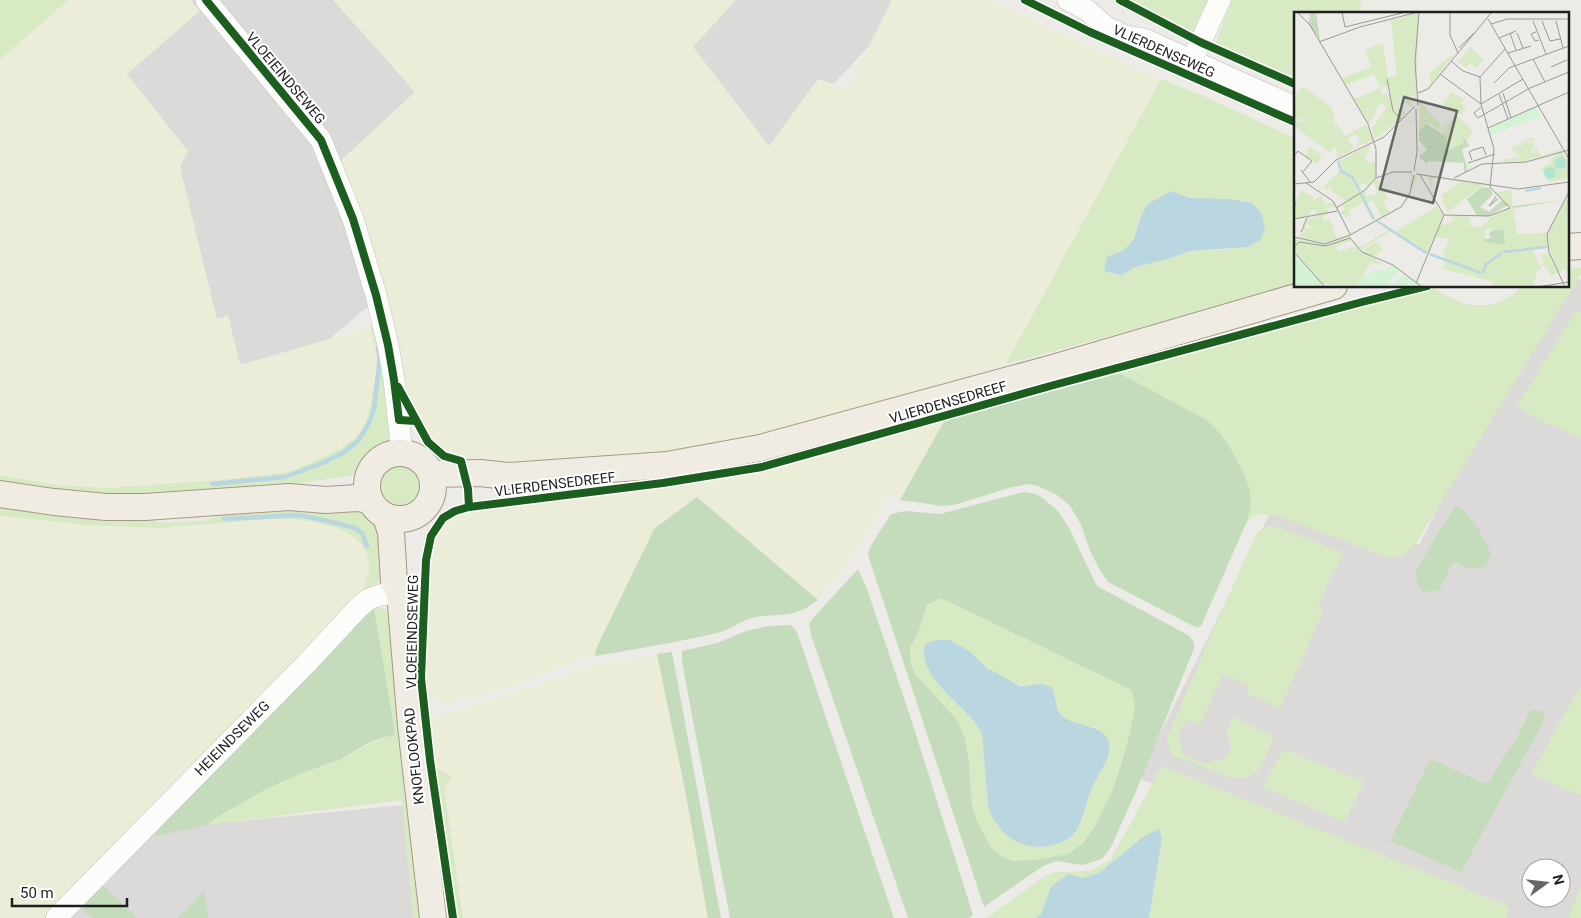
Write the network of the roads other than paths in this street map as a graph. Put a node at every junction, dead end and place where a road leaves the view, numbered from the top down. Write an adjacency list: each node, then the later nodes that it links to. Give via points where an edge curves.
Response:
1 (206, 0): 11 (street, VLOEIEINDSEWEG, via 321,140 353,218 376,295 394,380)
2 (1068, 0): 4 (street, VLIERDENSEWEG, via 1129,24 1144,39)
3 (1220, 0): 4 (street)
4 (1192, 60): 5 (street, VLIERDENSEWEG)
5 (1294, 107)
6 (1581, 229): 7 (main road)
7 (1568, 230)
8 (1581, 246): 9 (main road)
9 (1568, 247)
10 (1327, 288): 12 (main road, VLIERDENSEDREEF, via 760,448 667,465 508,476 484,487)
11 (402, 453): 12 (main road, via 419,459 426,466); 14 (main road, via 391,454 373,467)
12 (432, 484): 14 (main road, via 428,504 420,513)
13 (0, 494): 14 (main road, via 116,507 289,497 357,498)
14 (384, 502): 15 (main road, KNOFLOOKPAD, via 391,532 394,582)
15 (400, 593): 16 (street, HEIEINDSEWEG, via 380,595 358,608); 17 (main road, KNOFLOOKPAD)
16 (56, 918)
17 (433, 918)

